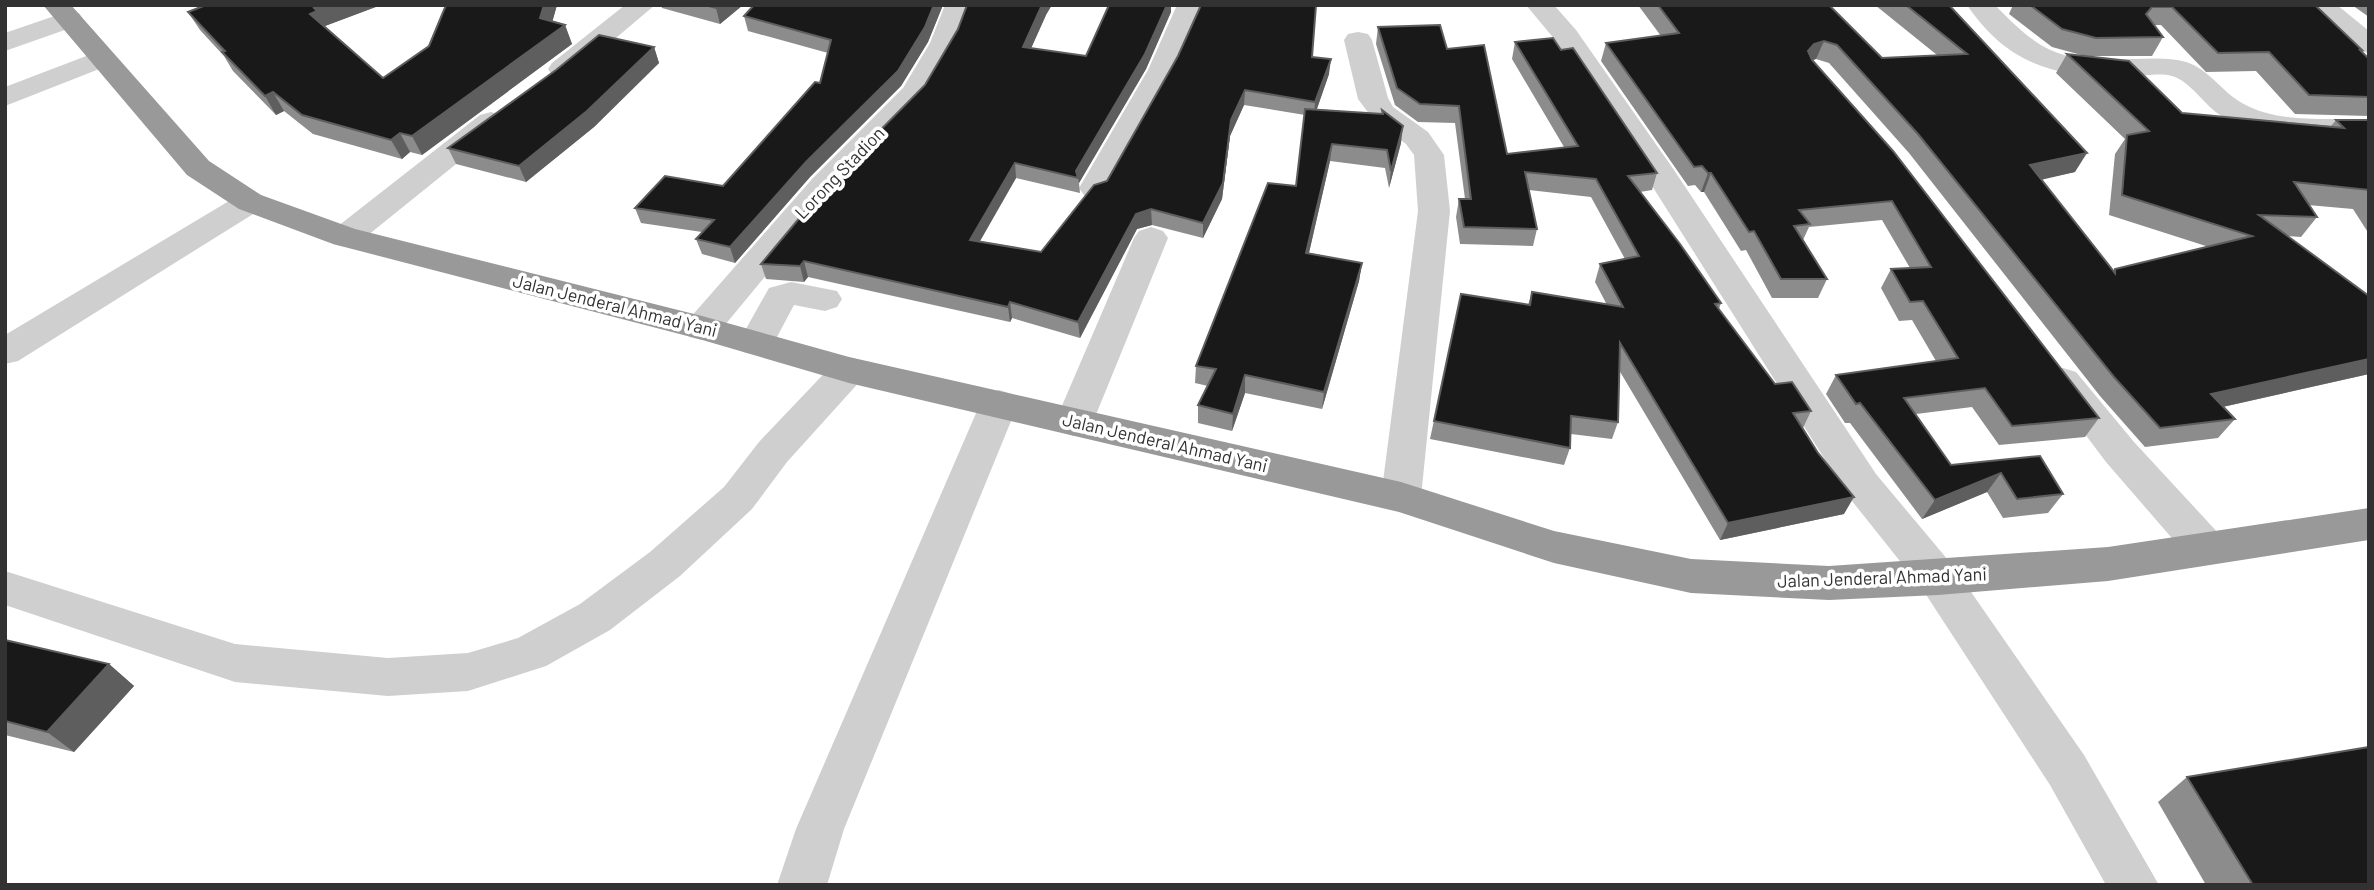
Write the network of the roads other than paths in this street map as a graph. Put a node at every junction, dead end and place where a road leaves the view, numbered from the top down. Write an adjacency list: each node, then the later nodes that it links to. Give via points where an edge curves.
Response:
1 (642, 5): 14 (street)
2 (959, 5): 23 (street, Lorong Stadion, via 944,43 915,93 823,186)
3 (1191, 5): 18 (street, via 1162,70)
4 (1539, 5): 33 (street, via 1566,36 1650,159 1862,485)
5 (1980, 5): 13 (street, via 2021,48 2061,67)
6 (2320, 5): 11 (street)
7 (63, 12): 9 (street); 12 (highway, Jalan Jenderal Ahmad Yani)
8 (1358, 40): 30 (street, via 1373,99 1417,138 1429,155 1434,211)
9 (5, 43)
10 (2159, 43): 13 (street)
11 (2369, 45)
12 (102, 58): 15 (street); 19 (highway, Jalan Jenderal Ahmad Yani, via 198,168)
13 (2181, 69): 17 (street, via 2234,111 2253,118)
14 (541, 85)
15 (5, 97)
16 (510, 108): 20 (street, via 458,144)
17 (2369, 128)
18 (1095, 188)
19 (250, 202): 20 (highway, Jalan Jenderal Ahmad Yani); 25 (street)
20 (345, 237): 23 (highway, Jalan Jenderal Ahmad Yani)
21 (1151, 238): 29 (street)
22 (825, 299): 24 (street, via 791,293 781,296)
23 (702, 328): 24 (highway, Jalan Jenderal Ahmad Yani)
24 (756, 343): 27 (highway, Jalan Jenderal Ahmad Yani)
25 (5, 352)
26 (2045, 359): 32 (street)
27 (849, 370): 28 (highway, Jalan Jenderal Ahmad Yani); 34 (street, via 773,452 738,498 665,564 595,617 530,653 468,673 388,677 235,663)
28 (999, 404): 29 (highway, Jalan Jenderal Ahmad Yani); 35 (street, via 820,829)
29 (1074, 422): 30 (highway, Jalan Jenderal Ahmad Yani)
30 (1401, 497): 33 (highway, Jalan Jenderal Ahmad Yani, via 1554,547 1691,576 1829,583)
31 (2369, 524): 32 (highway, Jalan Jenderal Ahmad Yani)
32 (2205, 547): 33 (highway, Jalan Jenderal Ahmad Yani, via 2108,564)
33 (1938, 579): 36 (street, via 2067,770)
34 (5, 588)
35 (802, 885)
36 (2134, 885)

